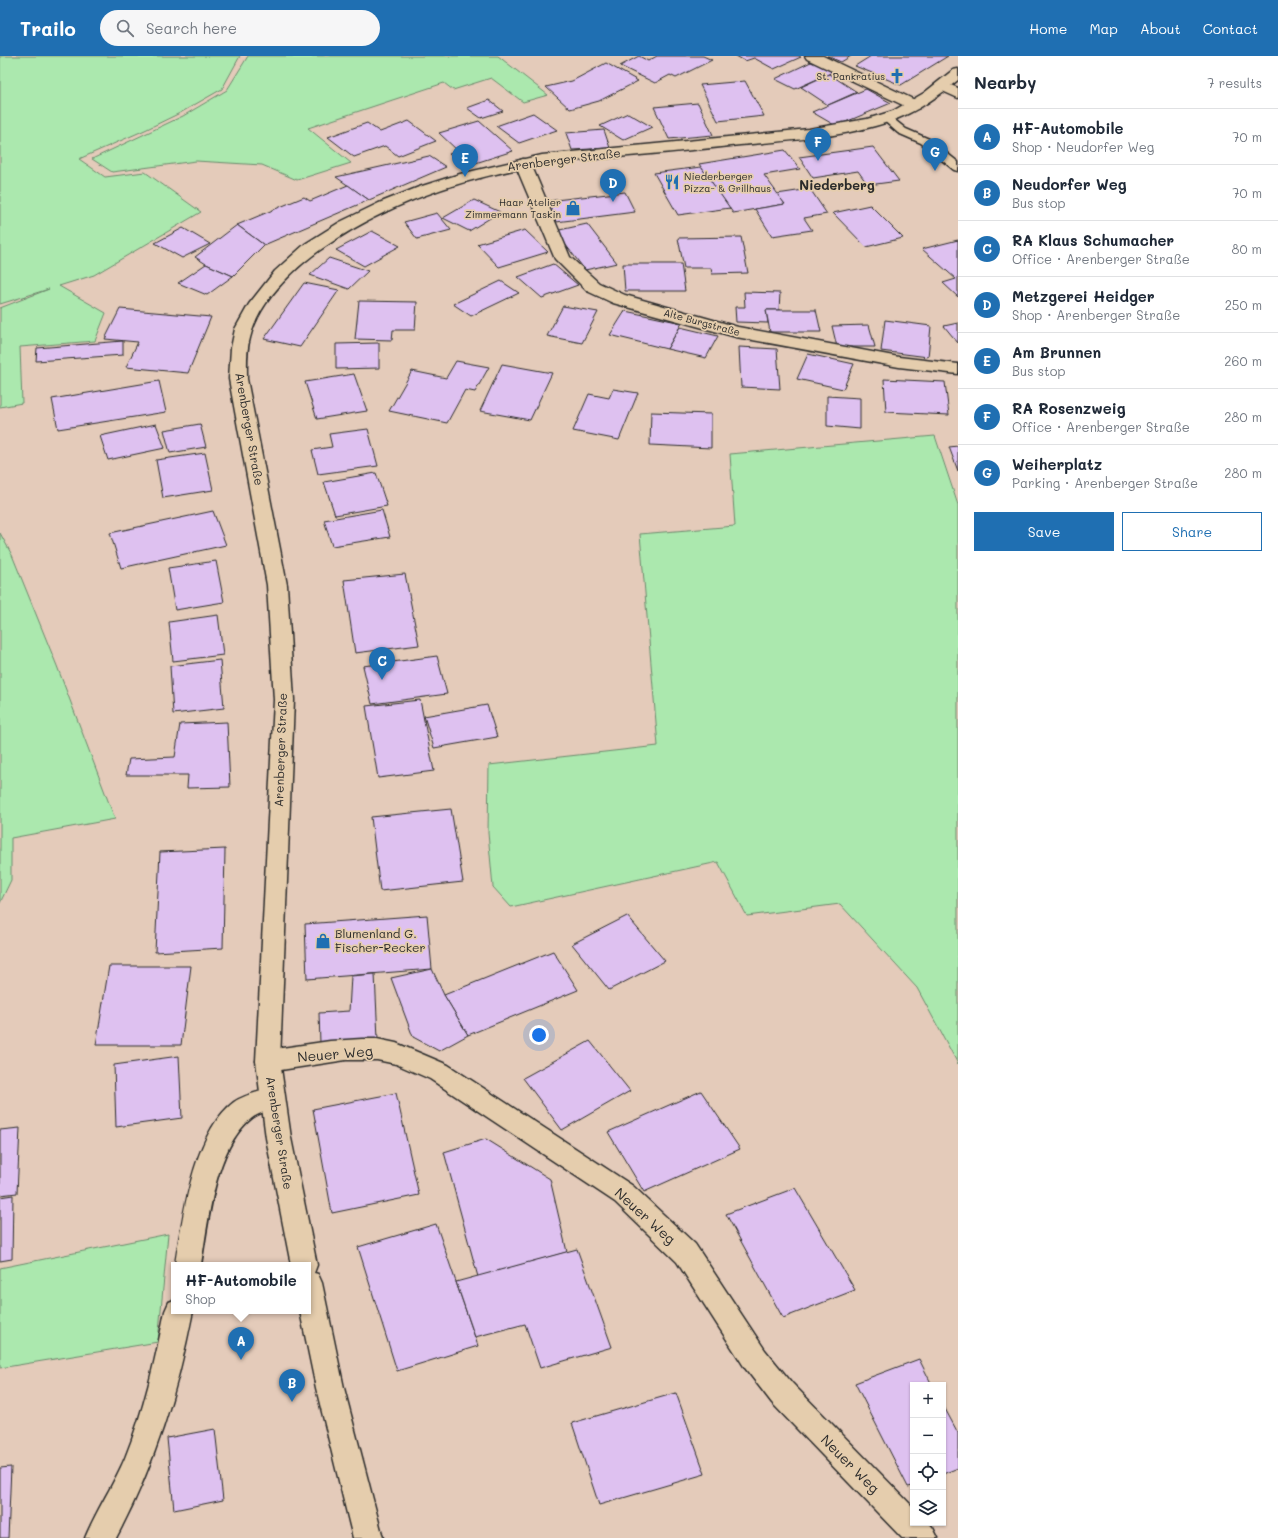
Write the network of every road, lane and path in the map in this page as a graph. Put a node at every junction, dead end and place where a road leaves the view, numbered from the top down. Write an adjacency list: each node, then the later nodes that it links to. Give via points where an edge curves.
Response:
1 (812, 56): 4 (main road)
2 (958, 73): 3 (main road, Arenberger Straße)
3 (951, 90): 4 (main road, Arenberger Straße)
4 (914, 105): 5 (main road, Arenberger Straße)
5 (886, 119): 6 (main road, Arenberger Straße, via 809,134); 7 (lane, via 902,131 925,141)
6 (523, 164): 8 (main road, Alte Burgstraße, via 563,260 593,287 618,299 736,332 899,362); 9 (main road, Arenberger Straße, via 465,177 427,190 372,212 321,240 299,256 265,292 242,336 238,379 278,585 284,700)
7 (958, 168)
8 (958, 369)
9 (268, 1061): 10 (main road, Arenberger Straße); 17 (main road, Neuer Weg, via 372,1049 410,1059 439,1072 624,1194 686,1253 755,1359 782,1393)
10 (271, 1099): 11 (main road, via 255,1103 241,1111 220,1137 211,1157 201,1194); 12 (main road, Arenberger Straße)
11 (189, 1262)
12 (303, 1262)
13 (311, 1297): 16 (main road, via 330,1388)
14 (178, 1314): 15 (main road, via 163,1385 148,1434 128,1486)
15 (100, 1538)
16 (368, 1538)
17 (923, 1538)

